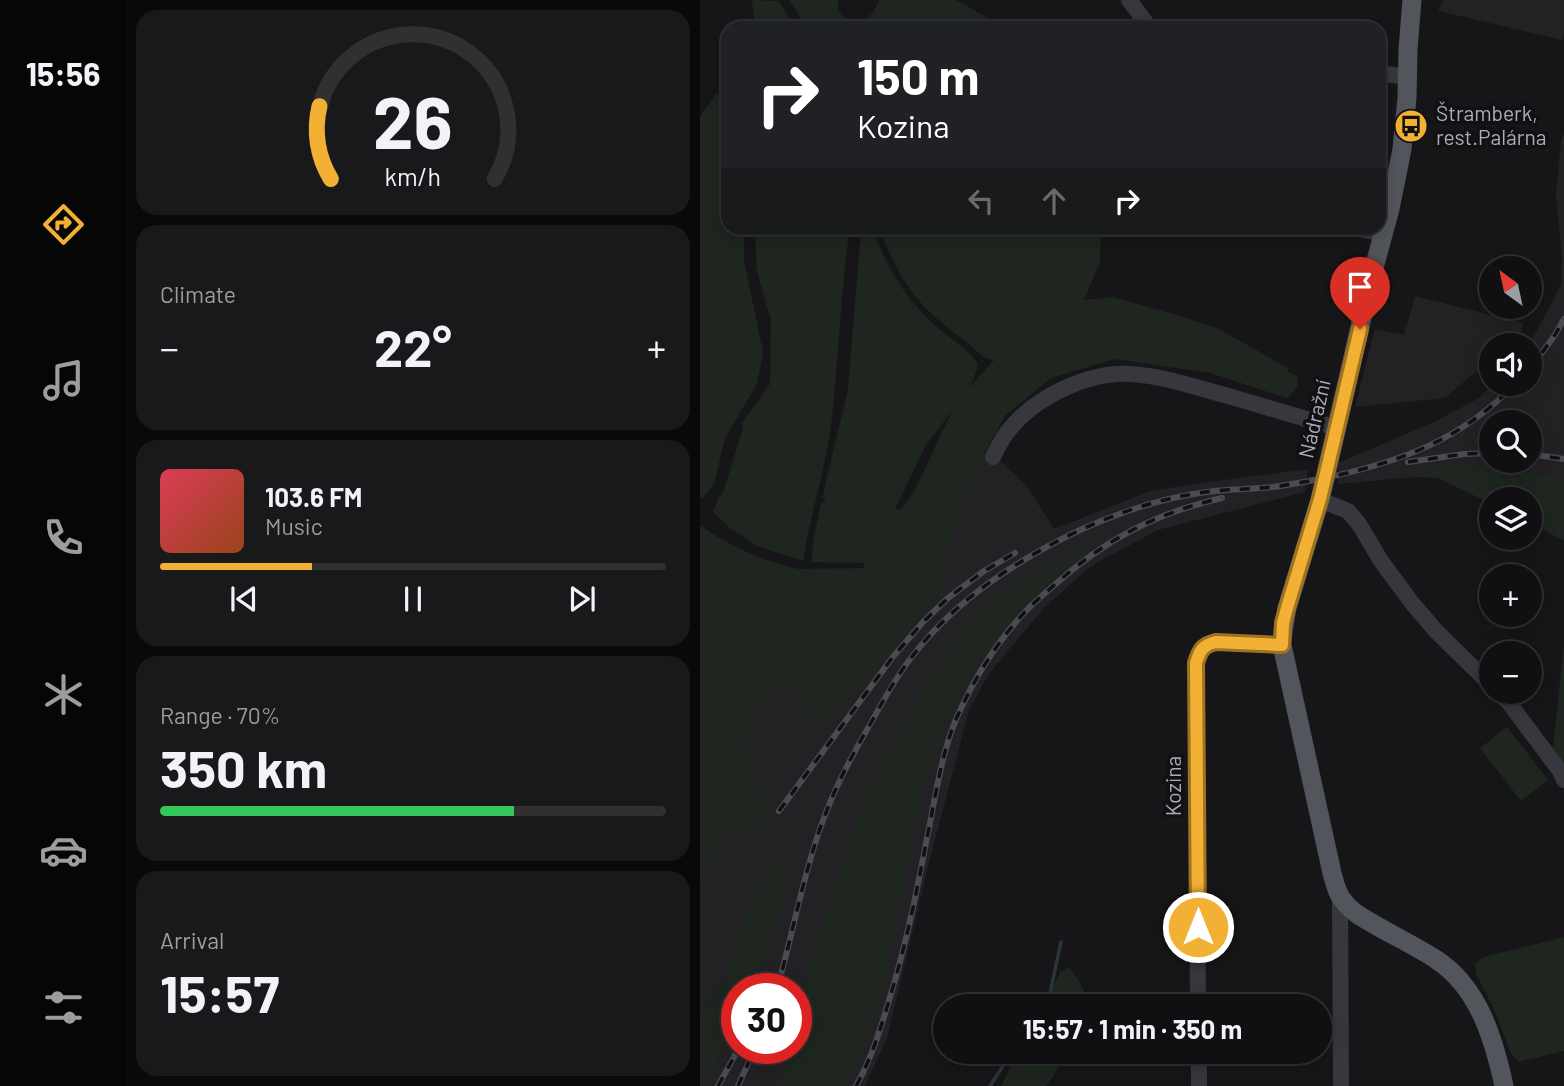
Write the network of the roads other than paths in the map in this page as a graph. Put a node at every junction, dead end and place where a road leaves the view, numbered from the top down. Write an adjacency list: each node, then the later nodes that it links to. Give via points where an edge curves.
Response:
1 (1129, 0): 3 (street)
2 (1412, 0): 5 (main road, Nádražní)
3 (1145, 21)
4 (1386, 74): 5 (street)
5 (1407, 77): 6 (main road, Nádražní, via 1402,149)
6 (1386, 225)
7 (1384, 235): 8 (main road, Nádražní)
8 (1338, 428): 9 (street, via 1180,383 1114,374 1073,385 1037,404 1009,429); 10 (main road, Nádražní)
9 (993, 457)
10 (1320, 499): 11 (main road, via 1283,623); 12 (street, via 1348,511 1412,603)
11 (1282, 645): 15 (main road); 16 (street, Kozina, via 1216,642 1200,650 1196,663)
12 (1479, 673)
13 (1509, 704): 14 (street)
14 (1564, 780)
15 (1340, 899): 19 (street); 20 (main road, via 1454,973 1483,1016)
16 (1198, 994)
17 (1199, 1064): 18 (street)
18 (1199, 1086)
19 (1342, 1086)
20 (1504, 1086)

